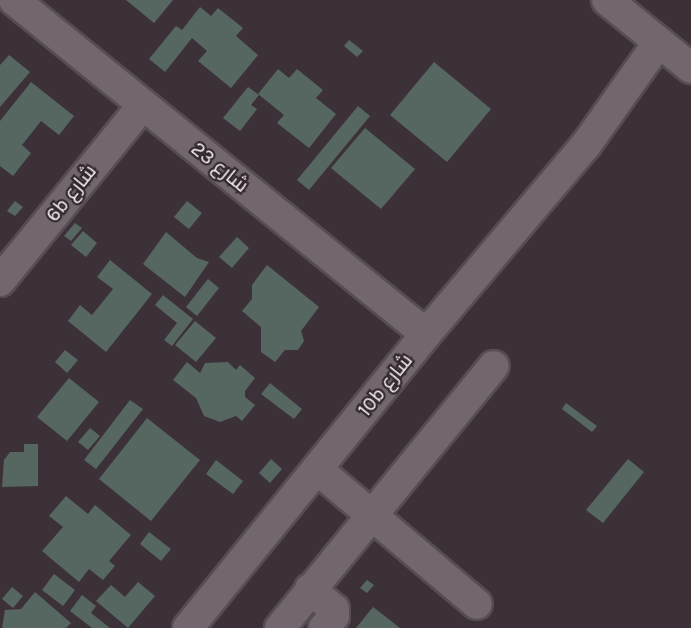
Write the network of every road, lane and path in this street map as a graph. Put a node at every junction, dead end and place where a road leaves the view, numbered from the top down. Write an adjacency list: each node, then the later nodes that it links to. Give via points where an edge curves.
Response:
1 (14, 0): 4 (street, شارع 23)
2 (607, 0): 3 (street)
3 (674, 55): 6 (street, 10b شارع, via 586,145)
4 (143, 105): 5 (street, 6b شارع); 6 (street, شارع 23)
5 (0, 281)
6 (426, 334): 8 (street, 10b شارع)
7 (494, 366): 9 (street)
8 (317, 469): 9 (street); 12 (street, 10b شارع)
9 (373, 516): 10 (street); 11 (street)
10 (310, 589): 13 (street); 14 (street, via 334,609 334,616)
11 (477, 604)
12 (188, 628)
13 (280, 628)
14 (324, 628)

